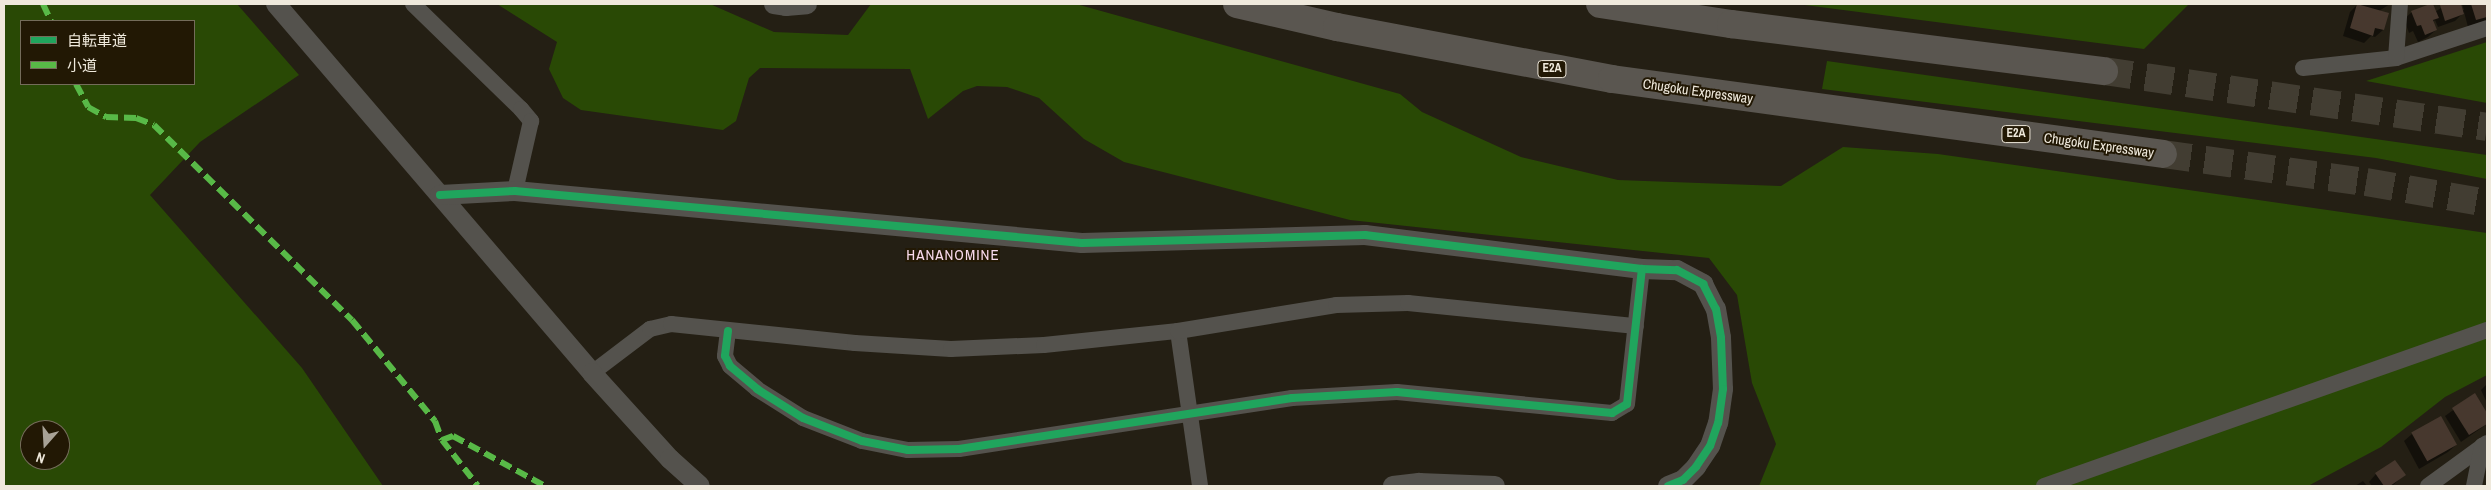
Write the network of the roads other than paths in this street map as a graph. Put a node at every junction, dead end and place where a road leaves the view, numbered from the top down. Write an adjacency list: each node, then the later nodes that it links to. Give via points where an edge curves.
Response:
1 (276, 4): 14 (street)
2 (412, 4): 13 (street, via 521,109 530,122)
3 (774, 4): 4 (street)
4 (807, 4)
5 (1237, 4): 12 (highway, Chugoku Expressway / E2A, via 1346,29 1602,78)
6 (1600, 4): 11 (highway)
7 (2400, 4): 9 (street)
8 (2487, 28): 9 (street)
9 (2396, 58): 10 (street)
10 (2302, 68)
11 (2104, 71)
12 (2163, 154)
13 (515, 190): 14 (street); 15 (street, via 1082,243 1365,235)
14 (440, 195): 20 (street)
15 (1642, 269): 16 (street); 23 (street, via 1677,270 1703,284 1716,309 1722,338 1718,423 1705,453)
16 (1636, 326): 19 (street, via 1408,303 1336,305); 21 (street, via 1627,404 1612,413 1397,392 1292,398)
17 (2487, 330): 28 (street)
18 (728, 331): 19 (street, via 951,349 1044,345); 20 (street, via 671,324 650,330); 21 (street, via 725,356 730,366 757,389 803,418 862,440 908,450 960,450)
19 (1178, 332): 21 (street)
20 (592, 373): 24 (street, via 670,460)
21 (1190, 415): 25 (street)
22 (2485, 444): 29 (street); 30 (street)
23 (1680, 484)
24 (700, 486)
25 (1200, 486)
26 (1393, 486): 27 (street, via 1419,483)
27 (1495, 486)
28 (2044, 486)
29 (2428, 486)
30 (2474, 486)

